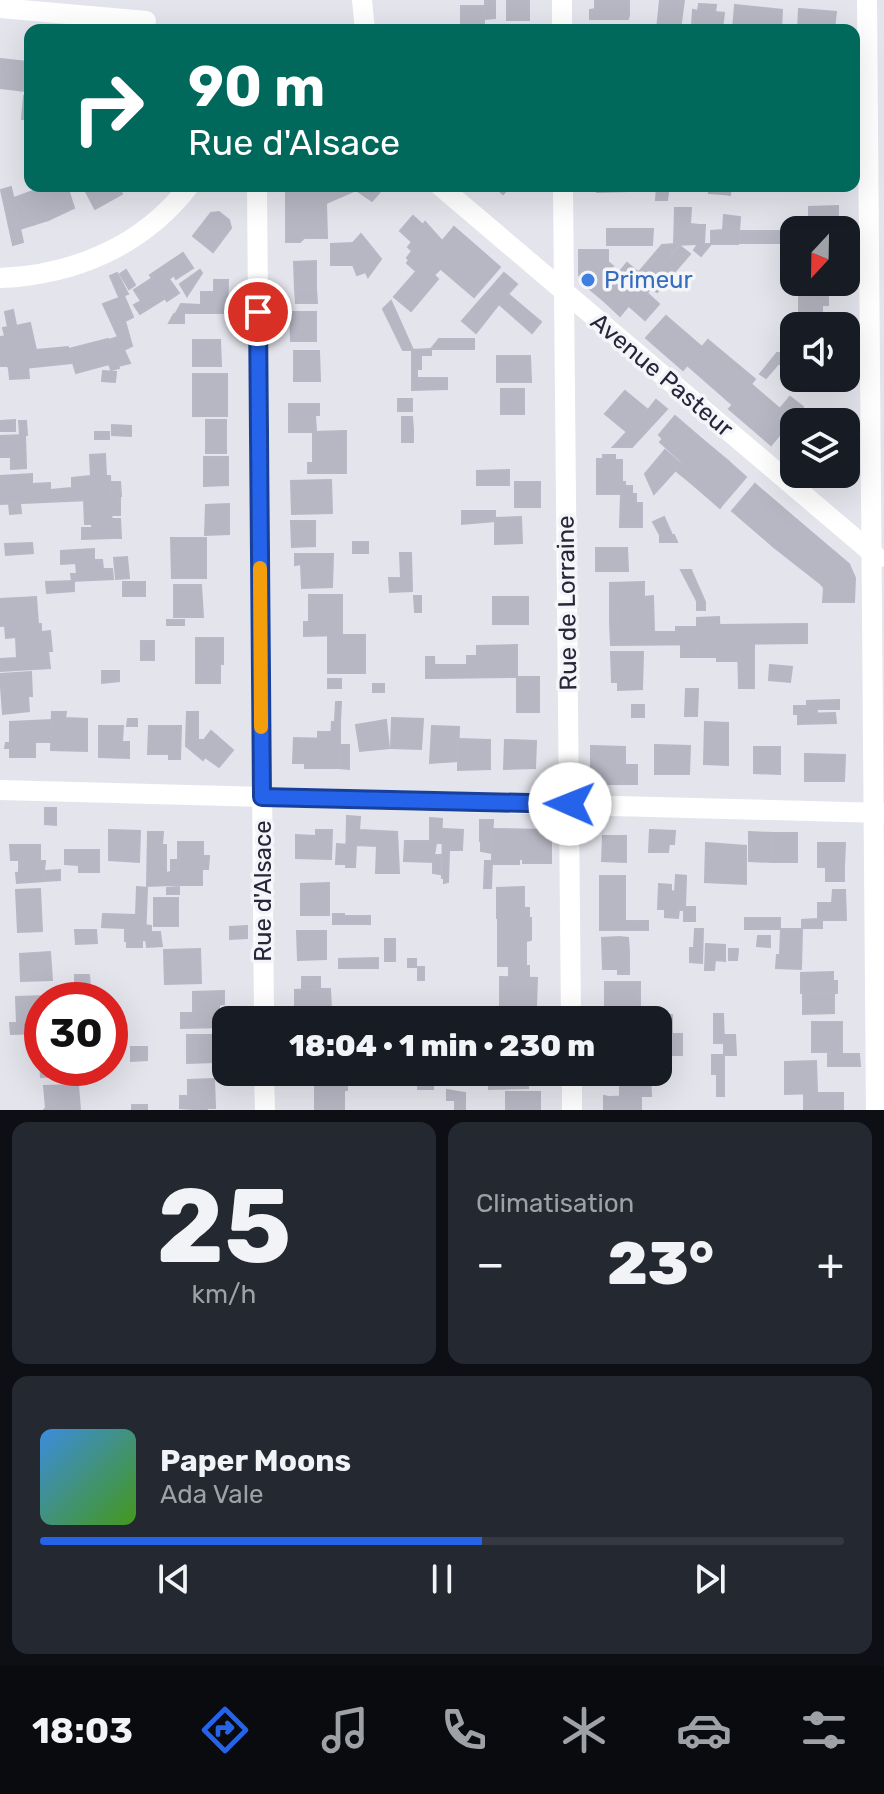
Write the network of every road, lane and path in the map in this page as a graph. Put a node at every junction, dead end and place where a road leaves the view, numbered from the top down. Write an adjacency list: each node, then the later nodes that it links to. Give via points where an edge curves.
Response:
1 (151, 0): 7 (street)
2 (362, 0): 8 (street)
3 (562, 0): 9 (street)
4 (867, 0): 10 (street)
5 (0, 8): 6 (street)
6 (138, 24)
7 (147, 24)
8 (364, 24)
9 (562, 24)
10 (869, 83): 17 (street)
11 (184, 192): 15 (street, via 137,236 77,267)
12 (257, 192): 19 (street, Rue d'Alsace)
13 (447, 192): 16 (street, Avenue Pasteur)
14 (563, 192): 16 (street, Rue de Lorraine)
15 (0, 278)
16 (563, 291): 17 (street, Avenue Pasteur); 20 (street, Rue de Lorraine)
17 (878, 558): 21 (street)
18 (0, 790): 19 (street)
19 (262, 797): 20 (street); 22 (street, Rue d'Alsace)
20 (570, 804): 21 (street); 23 (street, Rue de Lorraine)
21 (879, 813): 28 (street)
22 (264, 1006)
23 (571, 1006)
24 (264, 1086): 26 (street)
25 (572, 1086): 27 (street)
26 (265, 1110)
27 (572, 1110)
28 (876, 1110)

